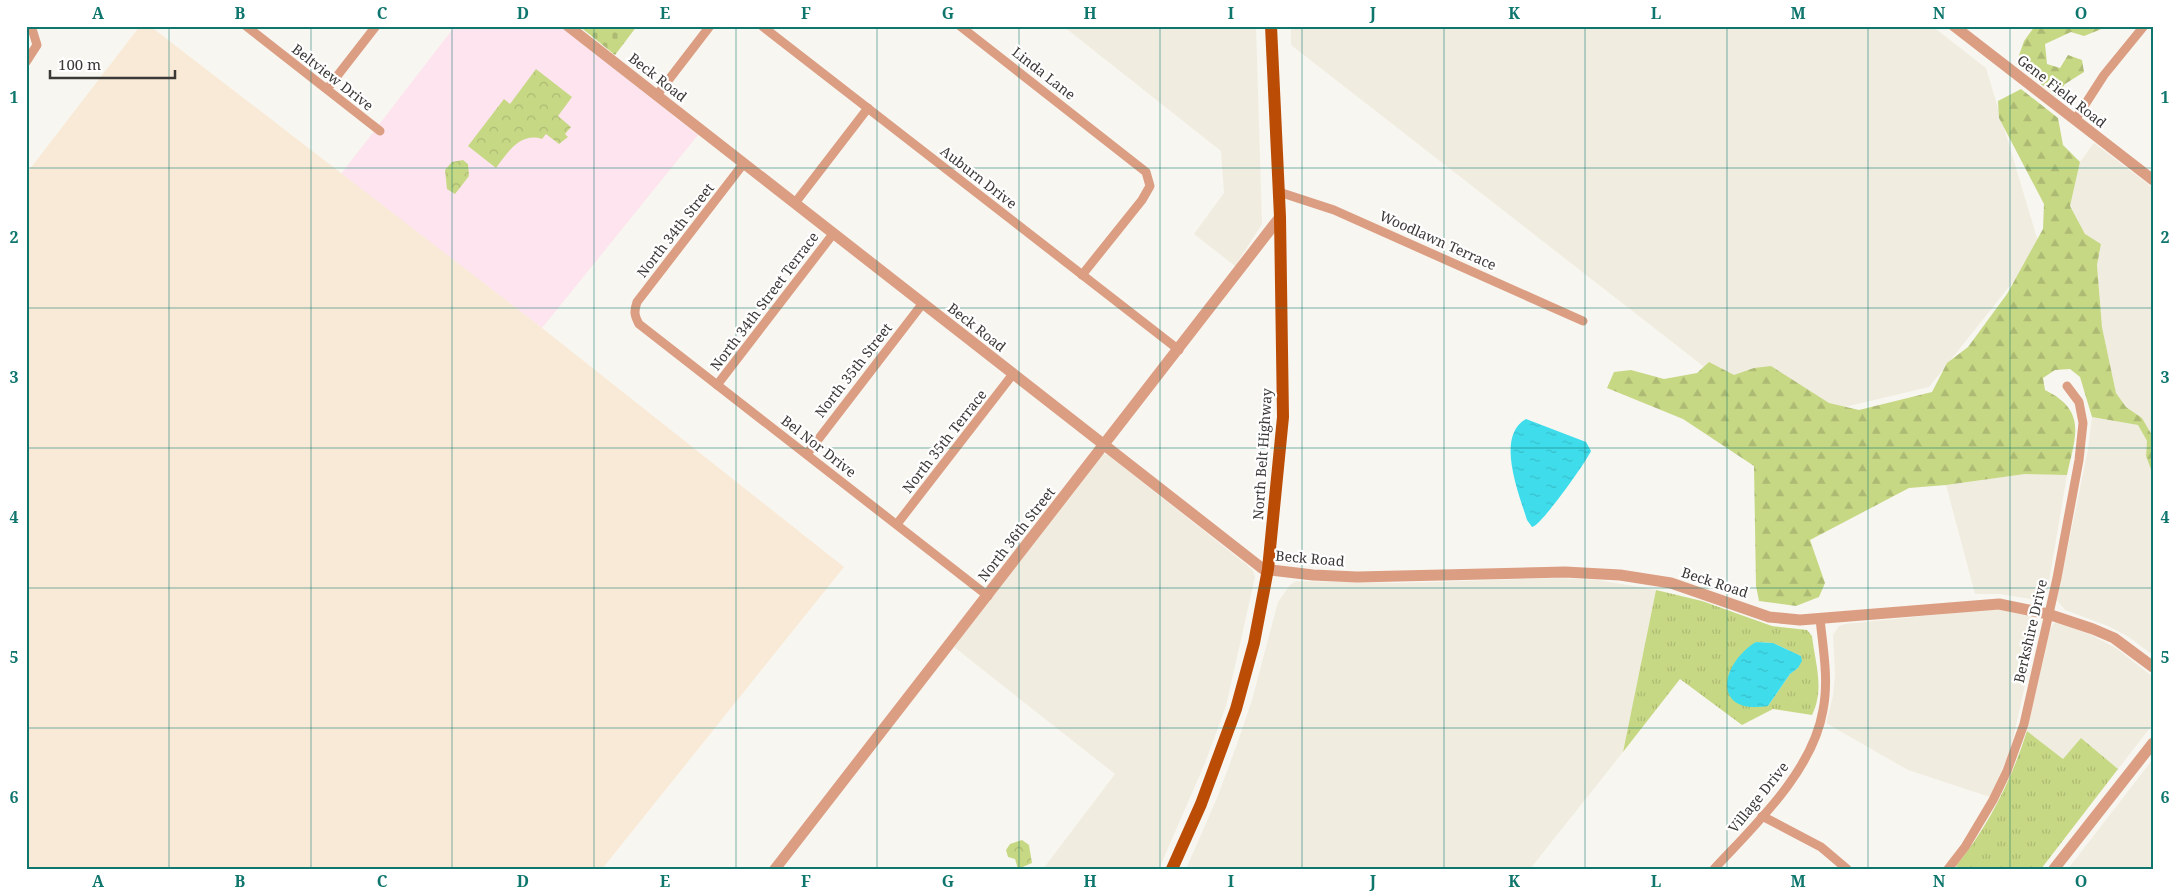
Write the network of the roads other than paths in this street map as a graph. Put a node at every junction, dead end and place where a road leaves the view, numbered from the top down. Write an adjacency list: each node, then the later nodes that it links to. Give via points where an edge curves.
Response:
1 (27, 26): 11 (street, via 37,38 37,45)
2 (246, 26): 12 (street, Beltview Drive)
3 (376, 26): 12 (street)
4 (568, 26): 13 (street, Beck Road)
5 (710, 26): 13 (street)
6 (762, 26): 14 (street, Auburn Drive)
7 (960, 26): 23 (street, Linda Lane, via 1146,172 1150,186 1142,200)
8 (1271, 26): 19 (main road, North Belt Highway)
9 (1954, 26): 15 (street, Gene Field Road)
10 (2144, 26): 15 (street, via 2104,75)
11 (26, 62)
12 (327, 89): 16 (street, Beltview Drive)
13 (657, 95): 17 (street, Beck Road)
14 (868, 108): 20 (street); 23 (street, Auburn Drive)
15 (2075, 120): 18 (street, Gene Field Road)
16 (380, 131)
17 (744, 163): 20 (street, Beck Road); 25 (street, North 34th Street, via 637,302)
18 (2153, 180)
19 (1279, 192): 21 (main road, North Belt Highway); 26 (street, Woodlawn Terrace, via 1334,210)
20 (795, 204): 22 (street, Beck Road)
21 (1280, 218): 27 (street, North 36th Street); 34 (main road, North Belt Highway, via 1283,417)
22 (833, 234): 24 (street, Beck Road); 29 (street, North 34th Street Terrace)
23 (1082, 275): 27 (street, Auburn Drive)
24 (923, 303): 28 (street, Beck Road); 32 (street, North 35th Street)
25 (635, 316): 29 (street, Bel Nor Drive, via 639,324)
26 (1583, 321)
27 (1179, 350): 31 (street, North 36th Street)
28 (1013, 374): 31 (street, Beck Road); 33 (street, North 35th Terrace)
29 (718, 385): 32 (street, Bel Nor Drive)
30 (2067, 386): 36 (street, Berkshire Drive, via 2078,402 2082,433)
31 (1104, 445): 34 (street, Beck Road, via 1219,536); 35 (street, North 36th Street)
32 (807, 454): 33 (street, Bel Nor Drive)
33 (897, 524): 35 (street, Bel Nor Drive)
34 (1268, 570): 37 (street, Beck Road, via 1357,577 1565,572 1620,576 1671,583 1768,617); 42 (main road, North Belt Highway, via 1254,643 1238,702 1205,795)
35 (988, 596): 41 (street, North 36th Street)
36 (2048, 614): 37 (street, Beck Road, via 1999,604); 38 (street, Beck Road, via 2114,638); 45 (street, Berkshire Drive, via 2024,724 2007,771 1976,830)
37 (1820, 618): 40 (street, Village Drive, via 1825,684 1822,716 1805,760)
38 (2153, 666)
39 (2153, 743): 46 (street)
40 (1762, 816): 43 (street, Village Drive); 44 (street, via 1821,848)
41 (775, 869)
42 (1172, 869)
43 (1714, 869)
44 (1847, 869)
45 (1948, 869)
46 (2054, 869)

